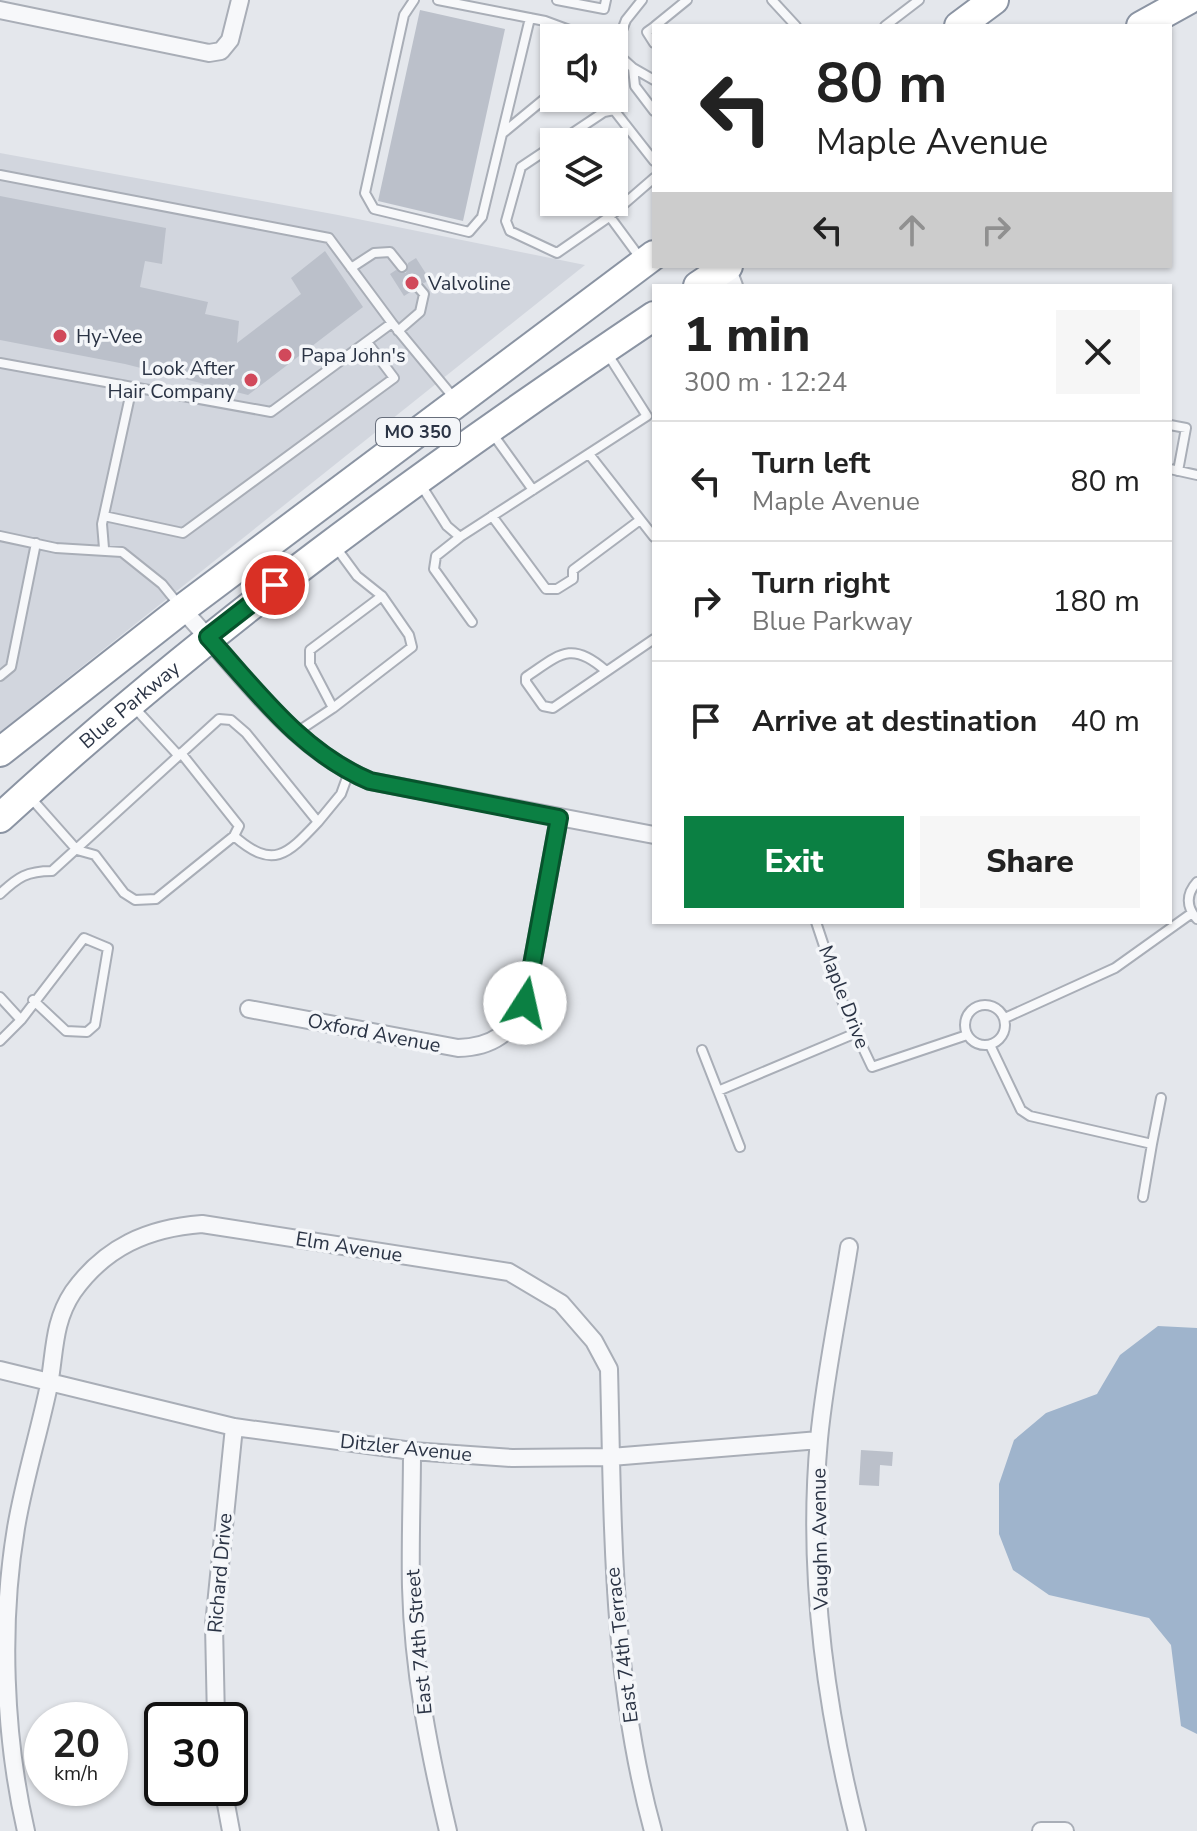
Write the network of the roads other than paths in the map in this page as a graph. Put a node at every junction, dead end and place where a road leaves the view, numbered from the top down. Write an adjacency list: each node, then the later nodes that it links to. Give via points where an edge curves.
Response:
1 (240, 0): 12 (street, via 228,45 209,53)
2 (414, 0): 28 (lane, via 404,15 365,193 374,209 469,232 482,217)
3 (438, 0): 14 (lane)
4 (557, 0): 11 (lane)
5 (606, 0): 11 (lane, via 604,9)
6 (642, 0): 16 (lane)
7 (687, 0): 17 (lane)
8 (772, 0): 18 (lane)
9 (919, 0): 13 (lane)
10 (1188, 0): 21 (highway)
11 (571, 1)
12 (0, 10)
13 (896, 17): 19 (lane); 20 (lane)
14 (530, 18): 15 (lane); 28 (lane)
15 (548, 24)
16 (624, 24)
17 (657, 24)
18 (794, 24)
19 (887, 24)
20 (901, 24)
21 (1145, 24)
22 (628, 64): 23 (lane)
23 (633, 68): 24 (lane); 26 (lane, via 635,86)
24 (652, 79)
25 (540, 103): 28 (lane)
26 (652, 108)
27 (580, 128): 30 (lane, via 614,110)
28 (502, 134)
29 (540, 155): 33 (lane, via 521,167 506,221 510,231 557,253)
30 (652, 158)
31 (0, 175): 36 (lane, via 329,238)
32 (652, 180): 33 (lane)
33 (609, 217): 34 (lane)
34 (649, 259): 46 (highway, Blue Parkway / MO 350)
35 (402, 267): 36 (lane, via 390,252 374,253)
36 (351, 268): 41 (lane)
37 (724, 268): 38 (highway)
38 (701, 284)
39 (418, 287): 41 (lane, via 424,294 420,312)
40 (652, 317): 43 (highway, Blue Parkway / MO 350)
41 (395, 327): 42 (lane); 46 (lane)
42 (367, 342): 45 (lane, via 271,412); 55 (lane, via 394,378 183,533)
43 (604, 349): 47 (lane); 49 (highway, Blue Parkway / MO 350)
44 (0, 363): 45 (lane)
45 (132, 387): 55 (lane)
46 (457, 403): 65 (highway, Blue Parkway / MO 350)
47 (650, 414): 50 (lane)
48 (1172, 425): 51 (lane, via 1186,428)
49 (489, 429): 53 (highway, Blue Parkway / MO 350); 54 (lane)
50 (589, 454): 54 (lane); 57 (lane)
51 (1174, 470): 52 (lane)
52 (1197, 475)
53 (417, 480): 60 (lane); 61 (highway, Blue Parkway / MO 350)
54 (533, 490): 56 (lane)
55 (104, 516): 63 (lane)
56 (492, 516): 57 (lane, via 546,589 573,579 573,570); 60 (lane)
57 (640, 520): 58 (lane)
58 (652, 535)
59 (0, 536): 62 (lane)
60 (460, 537): 66 (lane, via 436,556 434,569)
61 (332, 542): 64 (lane, via 357,576); 67 (highway, Blue Parkway / MO 350)
62 (36, 543): 63 (lane); 70 (lane, via 11,667)
63 (104, 548): 65 (lane, via 138,563)
64 (382, 596): 72 (lane, via 310,650 310,664); 72 (lane, via 412,647)
65 (182, 609): 67 (street); 74 (highway, Blue Parkway / MO 350)
66 (472, 622)
67 (208, 637): 71 (highway, Blue Parkway / MO 350); 73 (street)
68 (652, 640): 69 (lane)
69 (605, 670): 69 (lane, via 587,654 563,652 526,682 543,706 553,708)
70 (0, 676)
71 (130, 703): 75 (lane); 77 (highway, Blue Parkway / MO 350)
72 (333, 708): 73 (lane)
73 (295, 733): 76 (street)
74 (0, 752)
75 (180, 754): 80 (lane, via 219,719 231,720); 82 (lane, via 239,826); 83 (lane)
76 (349, 772): 79 (street, via 370,781); 80 (lane, via 341,794)
77 (27, 793): 78 (highway, Blue Parkway / MO 350); 83 (lane)
78 (0, 818)
79 (559, 818): 81 (street); 90 (street, Oxford Avenue, via 525,1003 515,1025 498,1039 477,1048 458,1048)
80 (318, 822): 82 (lane, via 292,850 278,856 257,854)
81 (652, 835)
82 (234, 836): 83 (lane, via 156,899 145,902 124,893 95,855)
83 (77, 850): 85 (lane, via 52,871 19,876)
84 (1197, 882): 86 (lane, via 1188,897)
85 (0, 894)
86 (1194, 916): 91 (lane, via 1115,968)
87 (817, 924): 93 (lane, Maple Drive)
88 (0, 997): 92 (lane)
89 (33, 1000): 89 (lane, via 84,938 108,948 95,1025 87,1032 66,1031); 92 (lane)
90 (249, 1009)
91 (1005, 1018): 94 (lane, via 990,1005 977,1006 965,1022); 96 (lane, via 1004,1032)
92 (21, 1020): 95 (lane)
93 (856, 1033): 94 (lane, Maple Drive, via 872,1067); 98 (lane)
94 (967, 1035): 96 (lane, via 977,1044)
95 (0, 1041)
96 (990, 1045): 100 (lane, via 1021,1110 1030,1116)
97 (702, 1050): 98 (lane)
98 (718, 1091): 101 (lane)
99 (1161, 1098): 100 (lane)
100 (1152, 1144): 102 (lane)
101 (740, 1147)
102 (1143, 1197)
103 (849, 1247): 107 (street, Vaughn Avenue)
104 (0, 1370): 105 (street, Ditzler Avenue)
105 (50, 1381): 106 (street, Ditzler Avenue); 109 (street, Elm Avenue, via 58,1323 90,1270 141,1235 202,1224 509,1272 535,1284 579,1321 609,1369); 112 (street, Elm Avenue, via 13,1558 8,1653 13,1748)
106 (234, 1427): 108 (street, Ditzler Avenue); 110 (street, Richard Drive, via 214,1625)
107 (819, 1440): 109 (street, Ditzler Avenue); 116 (street, Vaughn Avenue, via 817,1550 824,1660 841,1770)
108 (412, 1451): 109 (street, Ditzler Avenue); 114 (street, East 74th Street, via 411,1589 419,1681)
109 (611, 1457): 115 (street, East 74th Terrace, via 612,1567 625,1698)
110 (216, 1702)
111 (226, 1806): 113 (street)
112 (26, 1831)
113 (231, 1831)
114 (448, 1831)
115 (653, 1831)
116 (857, 1831)
117 (1041, 1831): 118 (street)
118 (1065, 1831)

